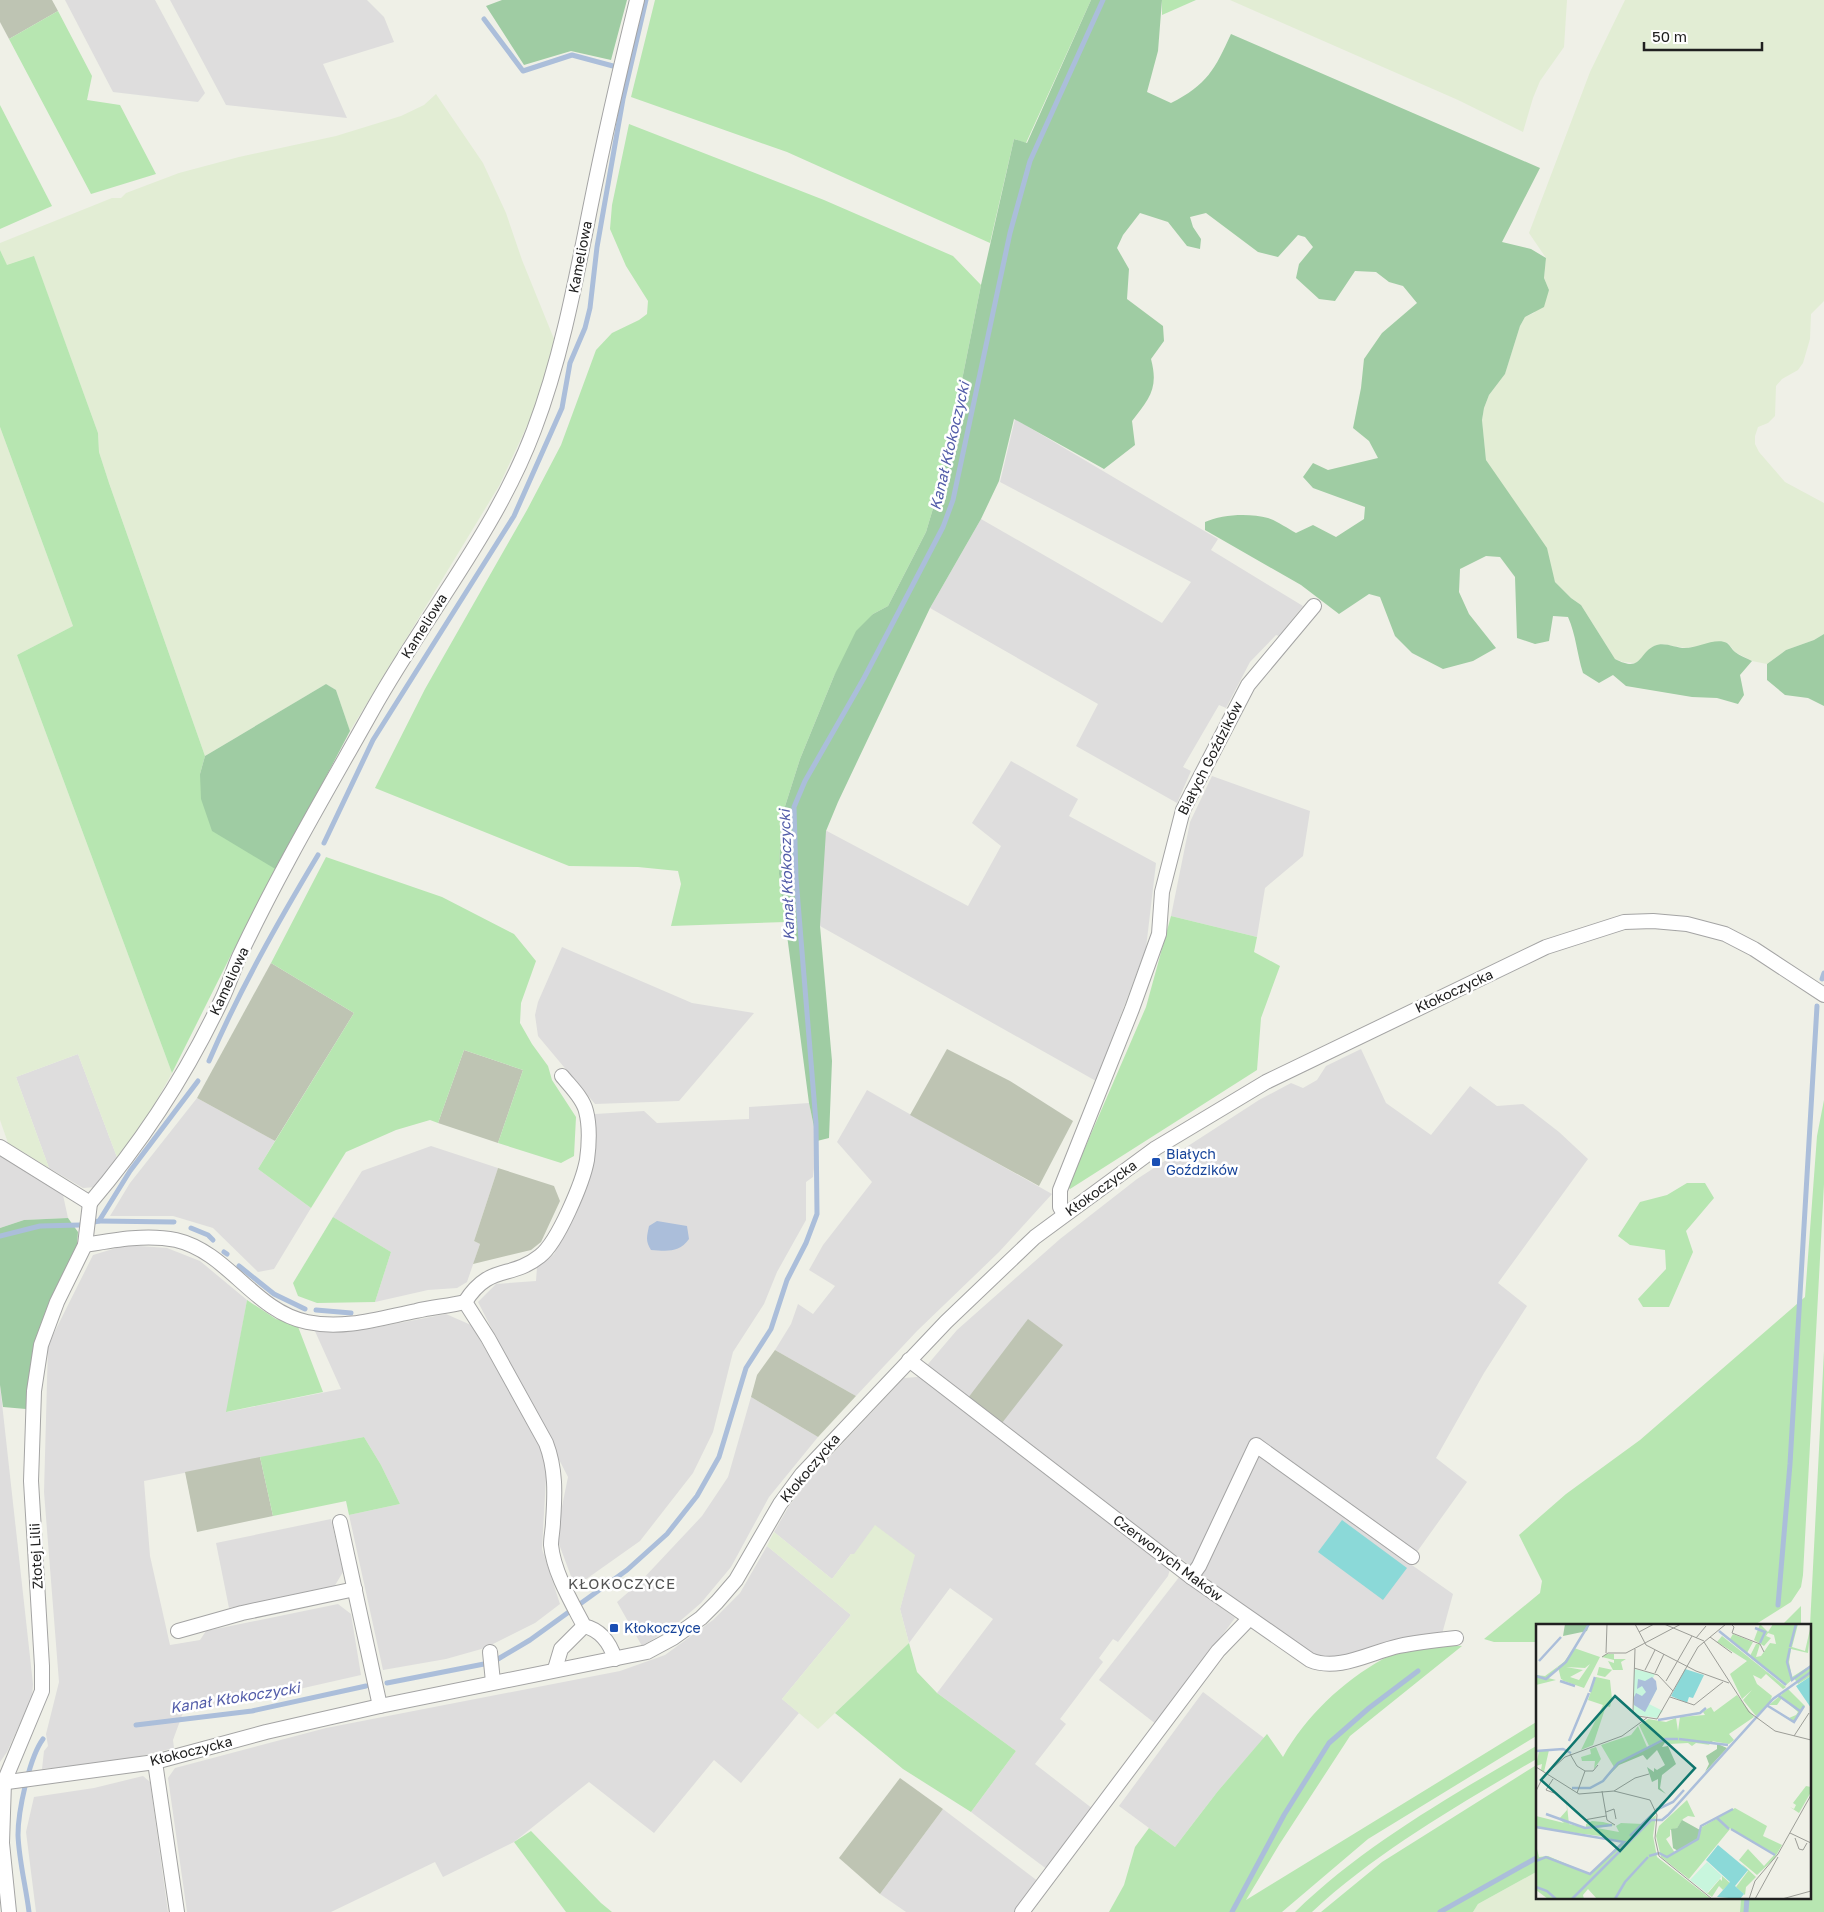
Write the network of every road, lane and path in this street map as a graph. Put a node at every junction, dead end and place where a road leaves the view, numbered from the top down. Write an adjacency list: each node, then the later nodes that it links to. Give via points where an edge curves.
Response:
1 (637, 0): 6 (street, Kameliowa, via 567,320 530,441 508,489 375,705 300,840 188,1062 137,1143)
2 (1314, 606): 7 (street, Białych Goździków, via 1248,685 1183,810 1162,892 1159,934 1060,1190 1060,1206)
3 (1824, 995): 7 (street, Kłokoczycka, via 1725,934 1687,924 1653,921 1624,922 1596,929 1546,947 1266,1082 1156,1148)
4 (562, 1076): 9 (street, via 586,1109 589,1133 587,1161 568,1212 542,1255 528,1264 494,1274 480,1282)
5 (0, 1147): 6 (street)
6 (90, 1203): 8 (street, Złotej Lilii)
7 (1064, 1214): 10 (street, Kłokoczycka)
8 (85, 1245): 9 (street, via 123,1239 177,1240 210,1257 260,1299 288,1316 307,1322 377,1321); 25 (street, Złotej Lilii, via 44,1336 34,1391 32,1481 42,1692)
9 (465, 1302): 16 (street, via 493,1346 553,1461 552,1545 557,1568)
10 (909, 1360): 13 (street, Czerwonych Maków); 20 (street, Kłokoczycka, via 802,1474 780,1504 736,1580 706,1613 673,1638 647,1652)
11 (340, 1522): 14 (street)
12 (1412, 1557): 13 (street, via 1256,1445)
13 (1191, 1577): 15 (street, Czerwonych Maków)
14 (355, 1590): 17 (street, via 242,1613); 23 (street)
15 (1249, 1619): 18 (street, Czerwonych Maków, via 1319,1664 1331,1665 1397,1646); 28 (street, via 1218,1652)
16 (584, 1626): 20 (street, via 604,1637); 21 (street, via 561,1649)
17 (178, 1631)
18 (1456, 1638)
19 (490, 1652): 22 (street)
20 (615, 1659): 21 (street, Kłokoczycka)
21 (555, 1669): 22 (street, Kłokoczycka)
22 (493, 1682): 23 (street, Kłokoczycka)
23 (380, 1706): 24 (street, Kłokoczycka)
24 (155, 1762): 25 (street, Kłokoczycka); 27 (street)
25 (2, 1783): 26 (street, Złotej Lilii, via 2,1843)
26 (10, 1912)
27 (177, 1912)
28 (1022, 1912)

